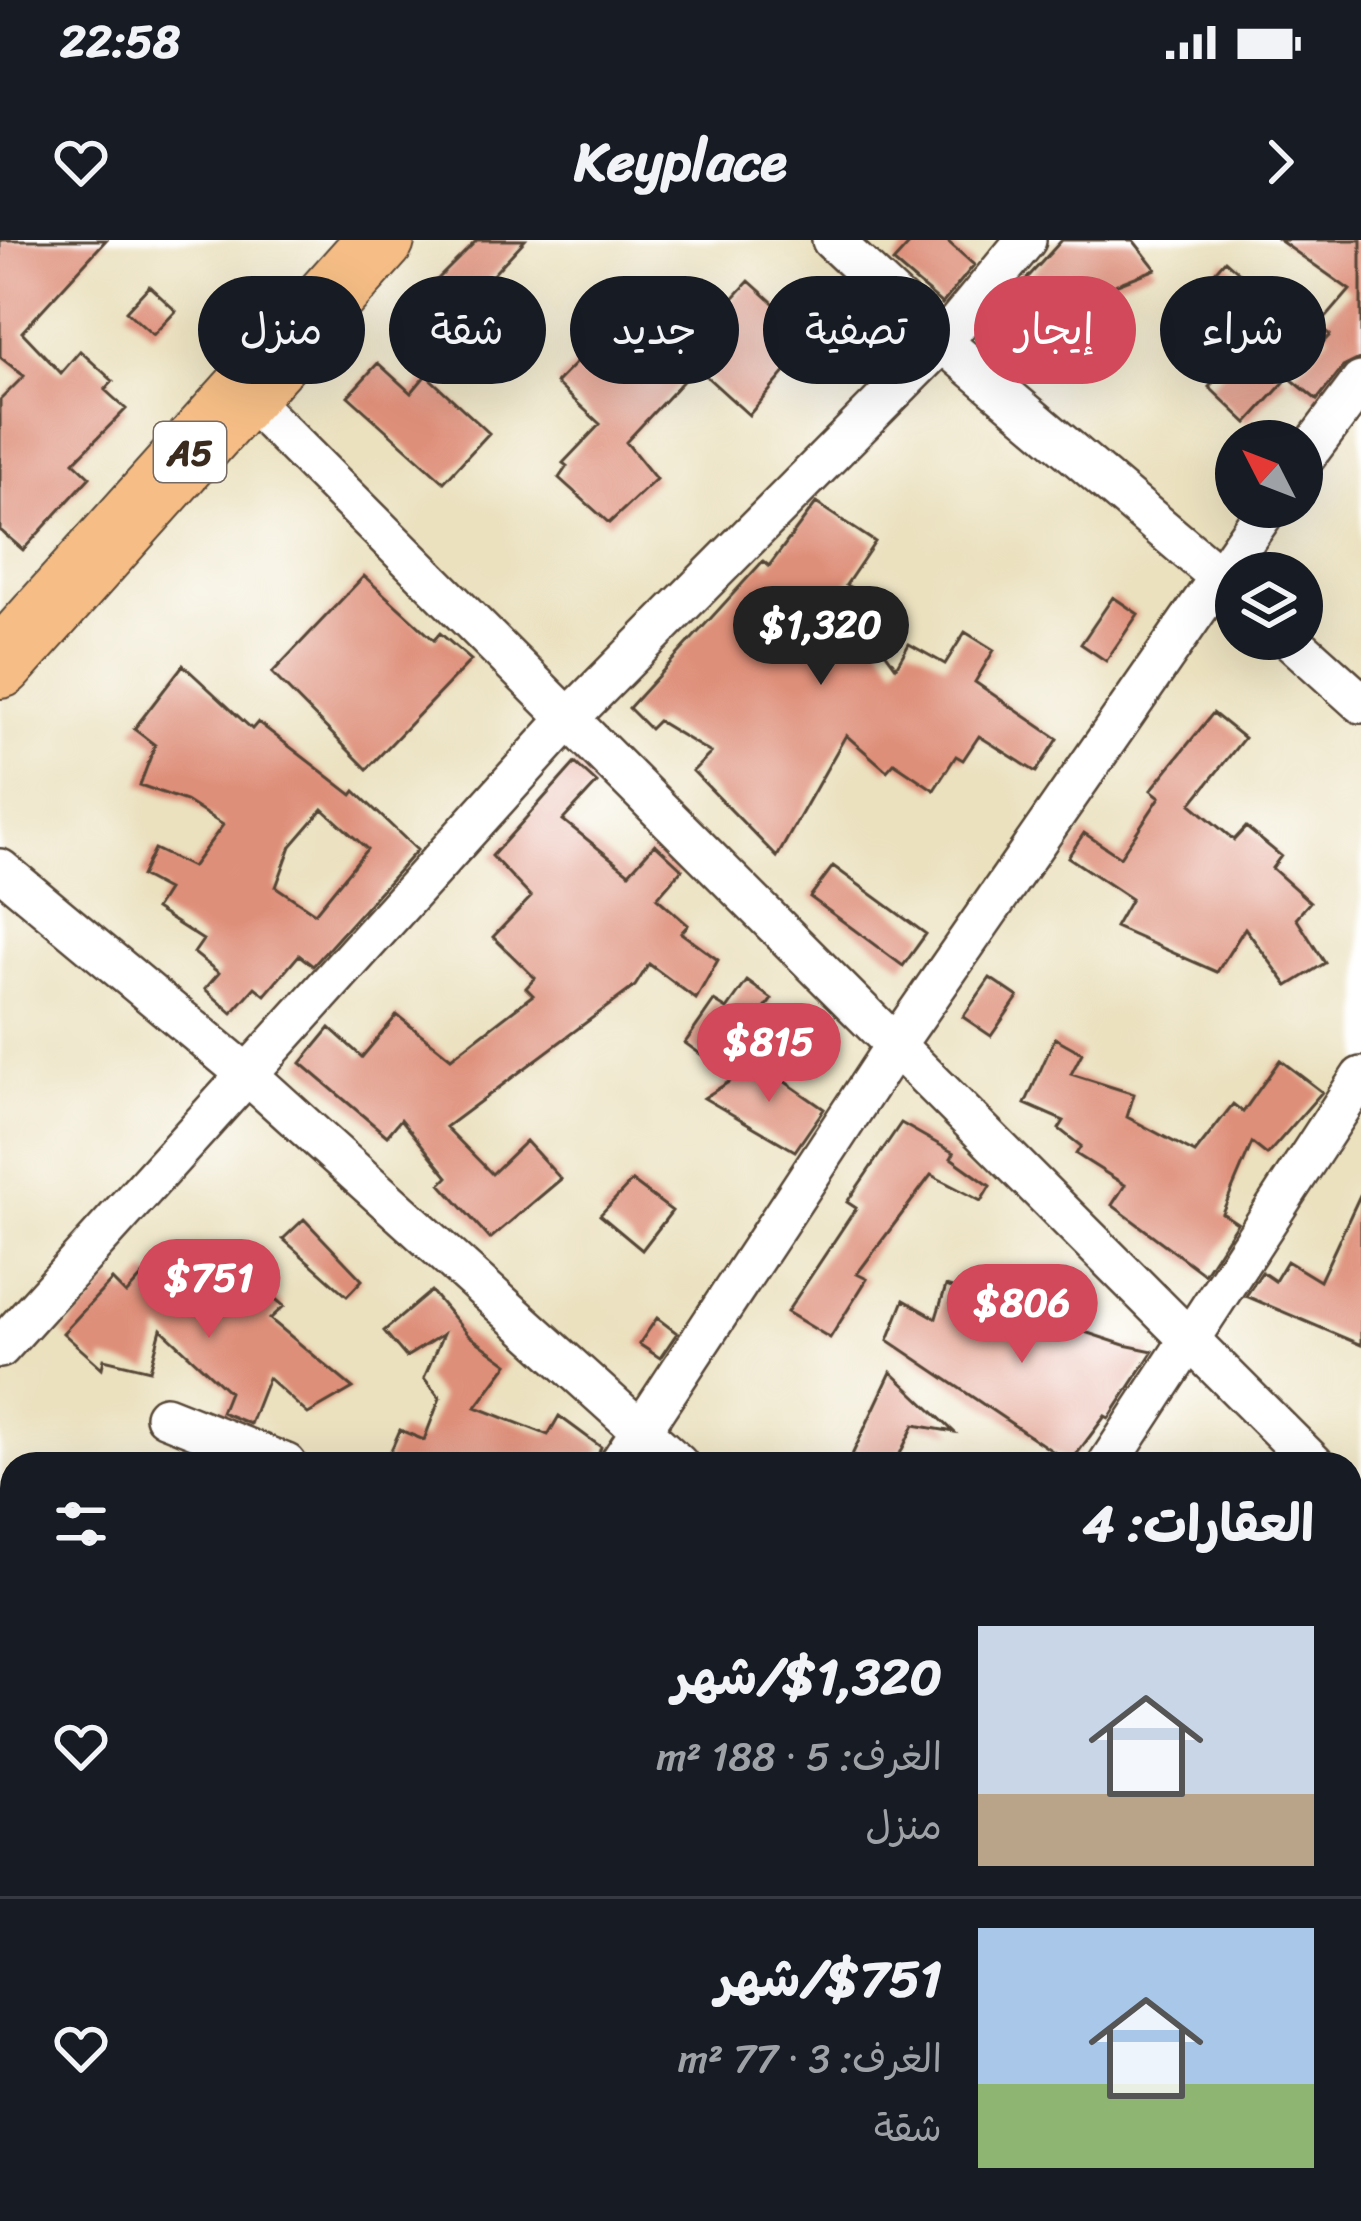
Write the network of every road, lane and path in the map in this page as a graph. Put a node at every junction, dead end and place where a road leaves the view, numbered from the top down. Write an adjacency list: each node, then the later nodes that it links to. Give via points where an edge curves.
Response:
1 (381, 240): 9 (highway, A5)
2 (832, 240): 4 (street)
3 (1026, 240): 5 (street)
4 (871, 276)
5 (950, 332)
6 (950, 349): 11 (street)
7 (1361, 382): 10 (street)
8 (900, 384): 16 (street)
9 (243, 393): 14 (highway, A5); 16 (street)
10 (1323, 433)
11 (1215, 573)
12 (1215, 600): 18 (street)
13 (1313, 660): 15 (street)
14 (0, 665)
15 (1361, 703)
16 (571, 716): 18 (street); 19 (street)
17 (0, 869): 19 (street)
18 (894, 1047): 21 (street); 24 (street)
19 (249, 1076): 22 (street); 24 (street)
20 (1361, 1077): 21 (street)
21 (1190, 1340): 28 (street); 29 (street)
22 (0, 1348)
23 (165, 1415): 25 (street)
24 (640, 1429): 26 (street); 27 (street)
25 (256, 1452)
26 (626, 1452)
27 (665, 1452)
28 (1116, 1452)
29 (1302, 1452)

